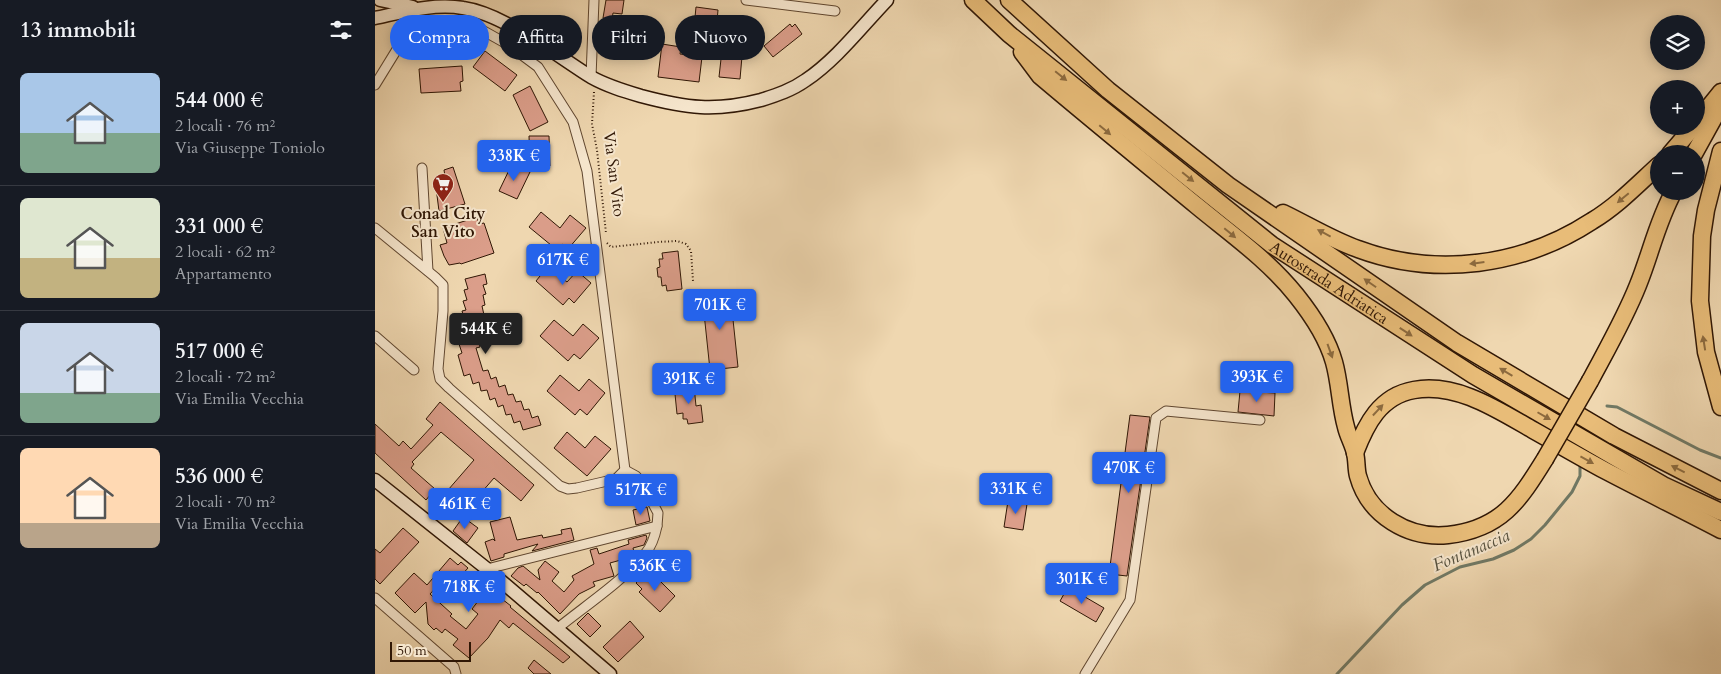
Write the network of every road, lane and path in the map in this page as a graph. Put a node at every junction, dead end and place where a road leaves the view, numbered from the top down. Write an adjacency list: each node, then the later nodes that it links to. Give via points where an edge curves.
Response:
1 (380, 0): 7 (street)
2 (594, 0): 13 (street)
3 (746, 0): 8 (street)
4 (887, 0): 13 (street, via 824,66 805,81 780,94 739,106 688,107 622,91)
5 (973, 0): 11 (highway, Autostrada Adriatica)
6 (1009, 0): 24 (highway, Autostrada Adriatica, via 1108,90)
7 (420, 8): 9 (street); 13 (street, via 463,8 509,24)
8 (835, 11)
9 (375, 18)
10 (489, 34): 36 (street, via 538,68 573,122 587,171)
11 (1009, 34): 35 (highway, one-way to 35, via 1040,76 1259,257 1294,293 1315,320 1330,350 1339,381 1346,428); 39 (highway, Autostrada Adriatica, one-way to 39, via 1272,245 1473,375 1663,484)
12 (390, 60): 14 (street)
13 (594, 78): 27 (path, Via San Vito, via 592,124)
14 (375, 85)
15 (1721, 92): 17 (highway)
16 (1721, 106): 20 (highway)
17 (1705, 112)
18 (1686, 135): 19 (highway)
19 (1678, 145)
20 (1699, 145)
21 (1721, 151): 33 (highway, one-way to 21, via 1706,352 1699,301 1702,236)
22 (422, 168): 29 (street)
23 (1650, 173): 24 (highway, one-way to 24, via 1611,208 1566,236 1513,256 1464,265 1407,262 1357,249)
24 (1227, 185): 38 (highway, Autostrada Adriatica, one-way to 24, via 1614,436 1457,343)
25 (1669, 200): 35 (highway, bridge, via 1630,304 1590,381 1518,500 1494,520 1467,532 1431,536 1393,523 1372,504 1363,488)
26 (375, 228): 29 (street)
27 (606, 234)
28 (607, 243): 30 (path, via 611,247 677,241 686,244 691,251)
29 (428, 271): 36 (street, via 443,285 440,379 560,486 577,488 616,479)
30 (693, 281)
31 (375, 336): 32 (street)
32 (414, 370)
33 (1721, 407)
34 (1260, 420): 47 (street, via 1166,411 1156,418 1130,600)
35 (1355, 453): 41 (highway, one-way to 41, via 1370,420 1385,403 1412,390 1443,390 1499,411)
36 (625, 470): 40 (street, via 642,483 658,513)
37 (376, 482): 42 (street)
38 (1721, 491)
39 (1721, 512)
40 (657, 526): 42 (street); 44 (street, via 646,553 630,570)
41 (1721, 530)
42 (487, 569): 44 (street)
43 (375, 598): 45 (street, via 454,667)
44 (558, 628): 46 (street)
45 (456, 674)
46 (610, 674)
47 (1085, 674)

